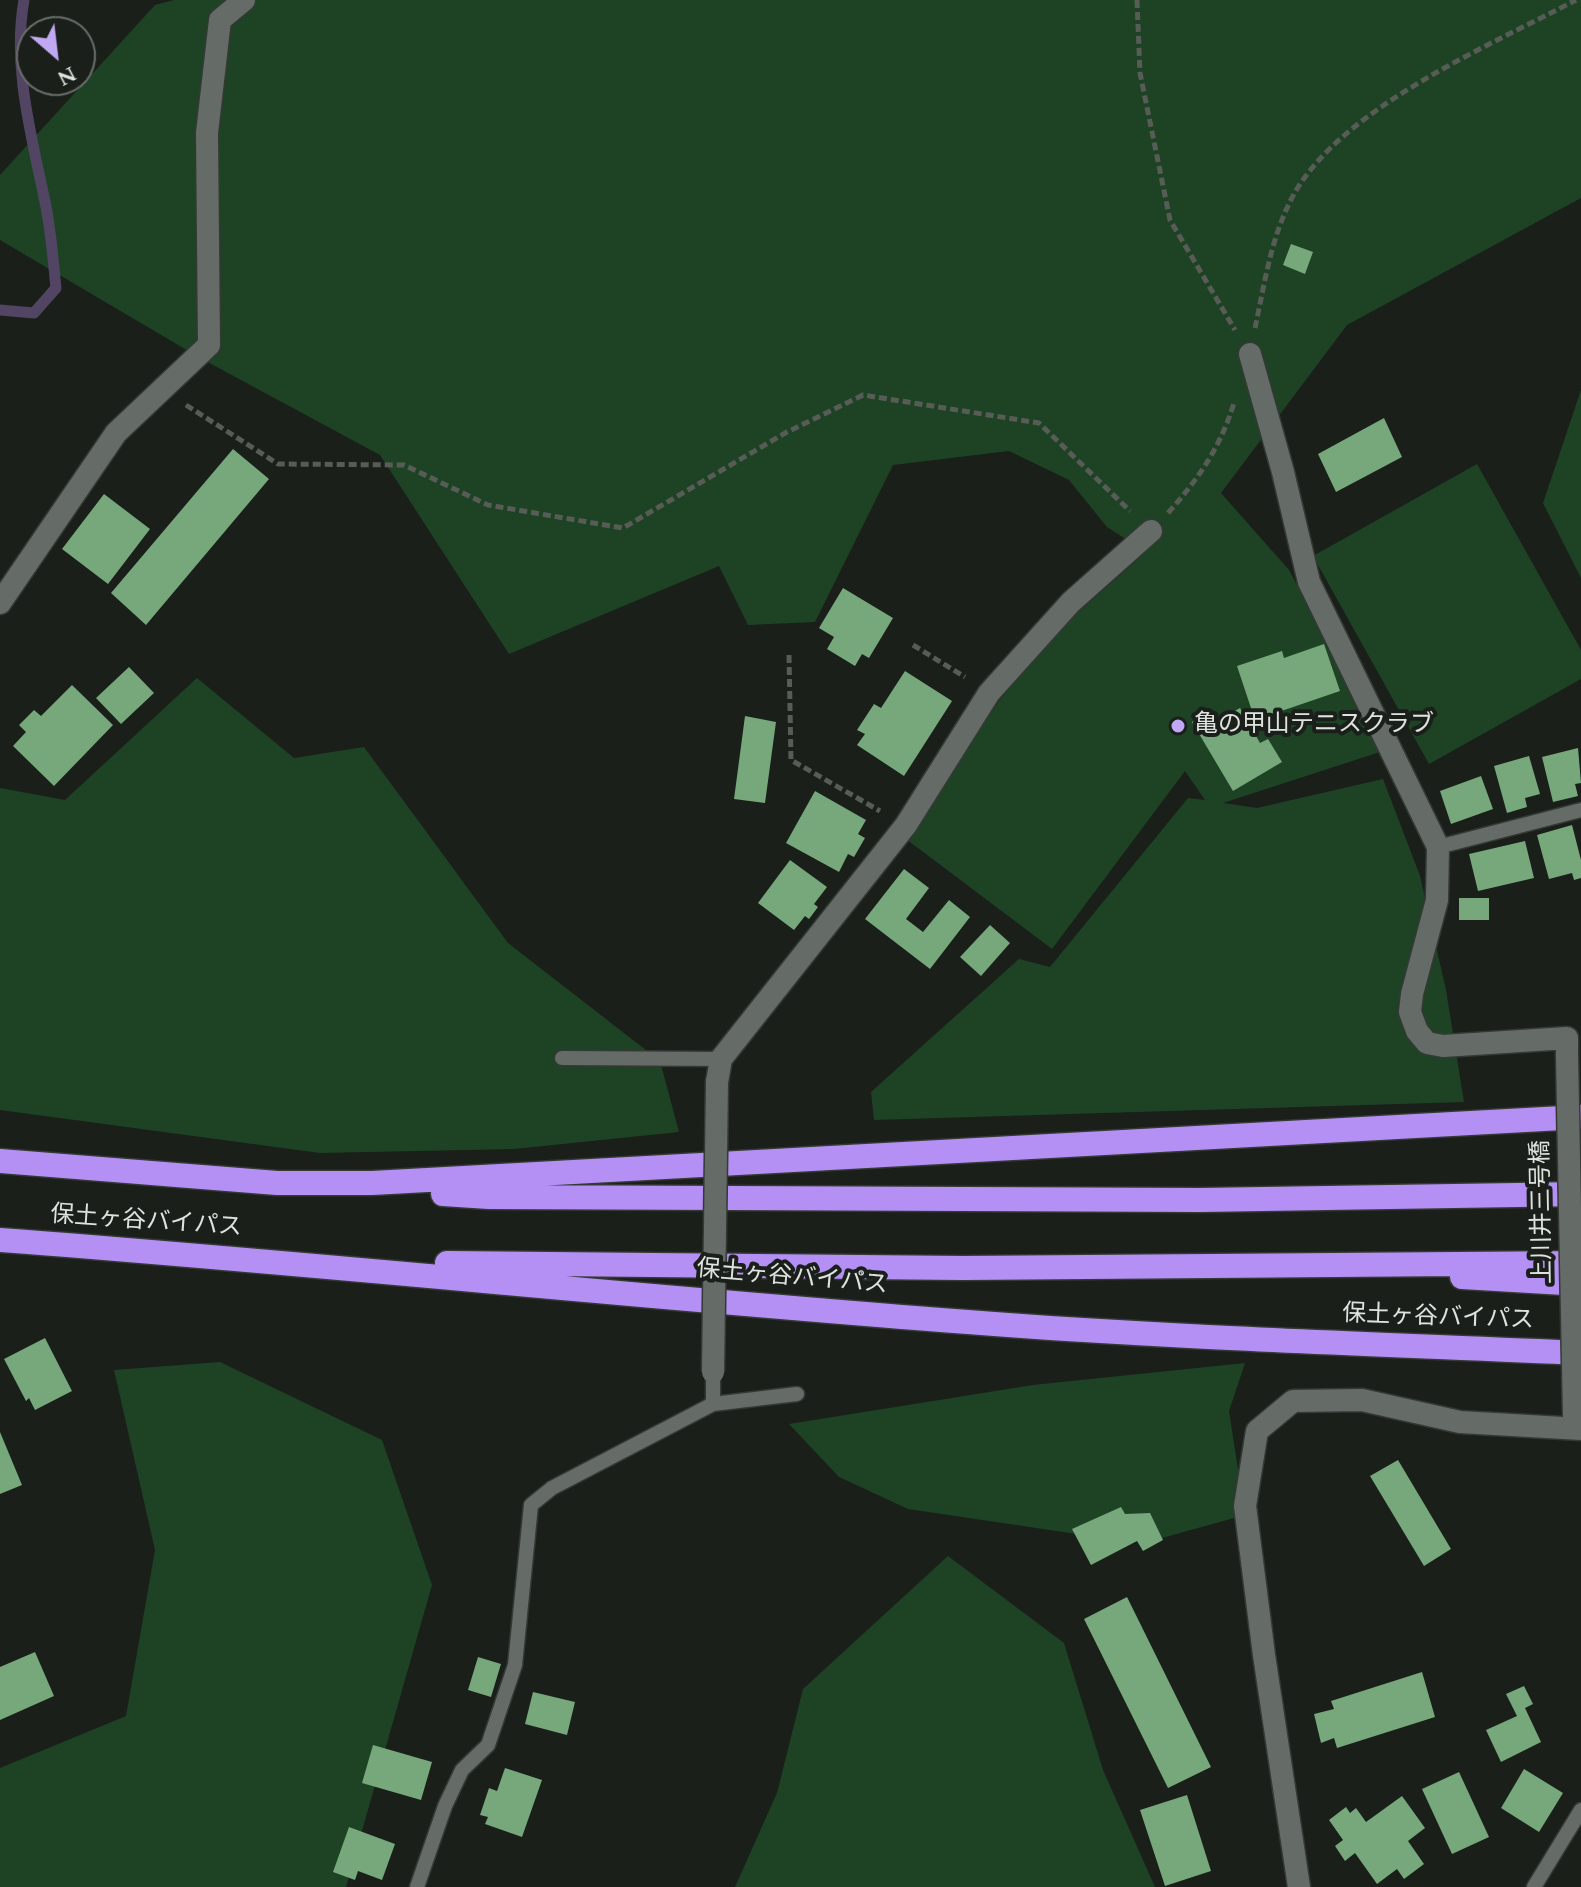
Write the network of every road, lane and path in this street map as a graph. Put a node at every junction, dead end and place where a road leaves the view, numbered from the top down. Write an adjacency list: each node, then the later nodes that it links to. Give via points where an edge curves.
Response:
1 (244, 0): 5 (street, via 220,20 207,133 209,345)
2 (1137, 0): 4 (path, via 1140,73 1170,220)
3 (1576, 0): 4 (path, via 1446,69 1341,137 1295,193 1273,240)
4 (1250, 354): 6 (path, via 1223,437 1194,484); 13 (street, via 1309,582)
5 (162, 390): 6 (path, via 278,464 404,465 488,505 623,528 787,432 863,395 1039,423); 7 (street, via 116,433)
6 (1151, 531): 10 (street, via 1071,602)
7 (0, 603)
8 (913, 645): 10 (path)
9 (789, 655): 12 (path, via 791,760)
10 (989, 693): 12 (street)
11 (1581, 810): 13 (lane)
12 (906, 825): 16 (street)
13 (1438, 847): 14 (street, via 1437,900 1412,994 1410,1012 1417,1031 1427,1043 1443,1046)
14 (1572, 1043): 32 (street, 上川井三号橋, bridge)
15 (562, 1058): 16 (lane)
16 (721, 1059): 29 (street, bridge)
17 (1581, 1117): 19 (highway, 保土ヶ谷バイパス, via 489,1178)
18 (0, 1161): 19 (highway, 保土ヶ谷バイパス)
19 (277, 1183): 22 (highway, via 489,1197 1060,1201)
20 (1581, 1183): 22 (highway)
21 (1581, 1194): 22 (highway)
22 (1464, 1195)
23 (0, 1240): 24 (highway, 保土ヶ谷バイパス)
24 (282, 1261): 26 (highway); 28 (highway, 保土ヶ谷バイパス, via 971,1322)
25 (1581, 1263): 26 (highway)
26 (1308, 1266): 27 (highway)
27 (1581, 1284)
28 (1581, 1353)
29 (713, 1372): 31 (lane)
30 (797, 1394): 31 (lane)
31 (713, 1404): 34 (lane, via 552,1488 531,1505 515,1665 488,1745 462,1770)
32 (1577, 1425): 35 (street, via 1460,1422 1362,1400 1293,1401 1257,1431 1245,1506)
33 (1581, 1810): 36 (lane)
34 (417, 1887)
35 (1299, 1887)
36 (1534, 1887)

